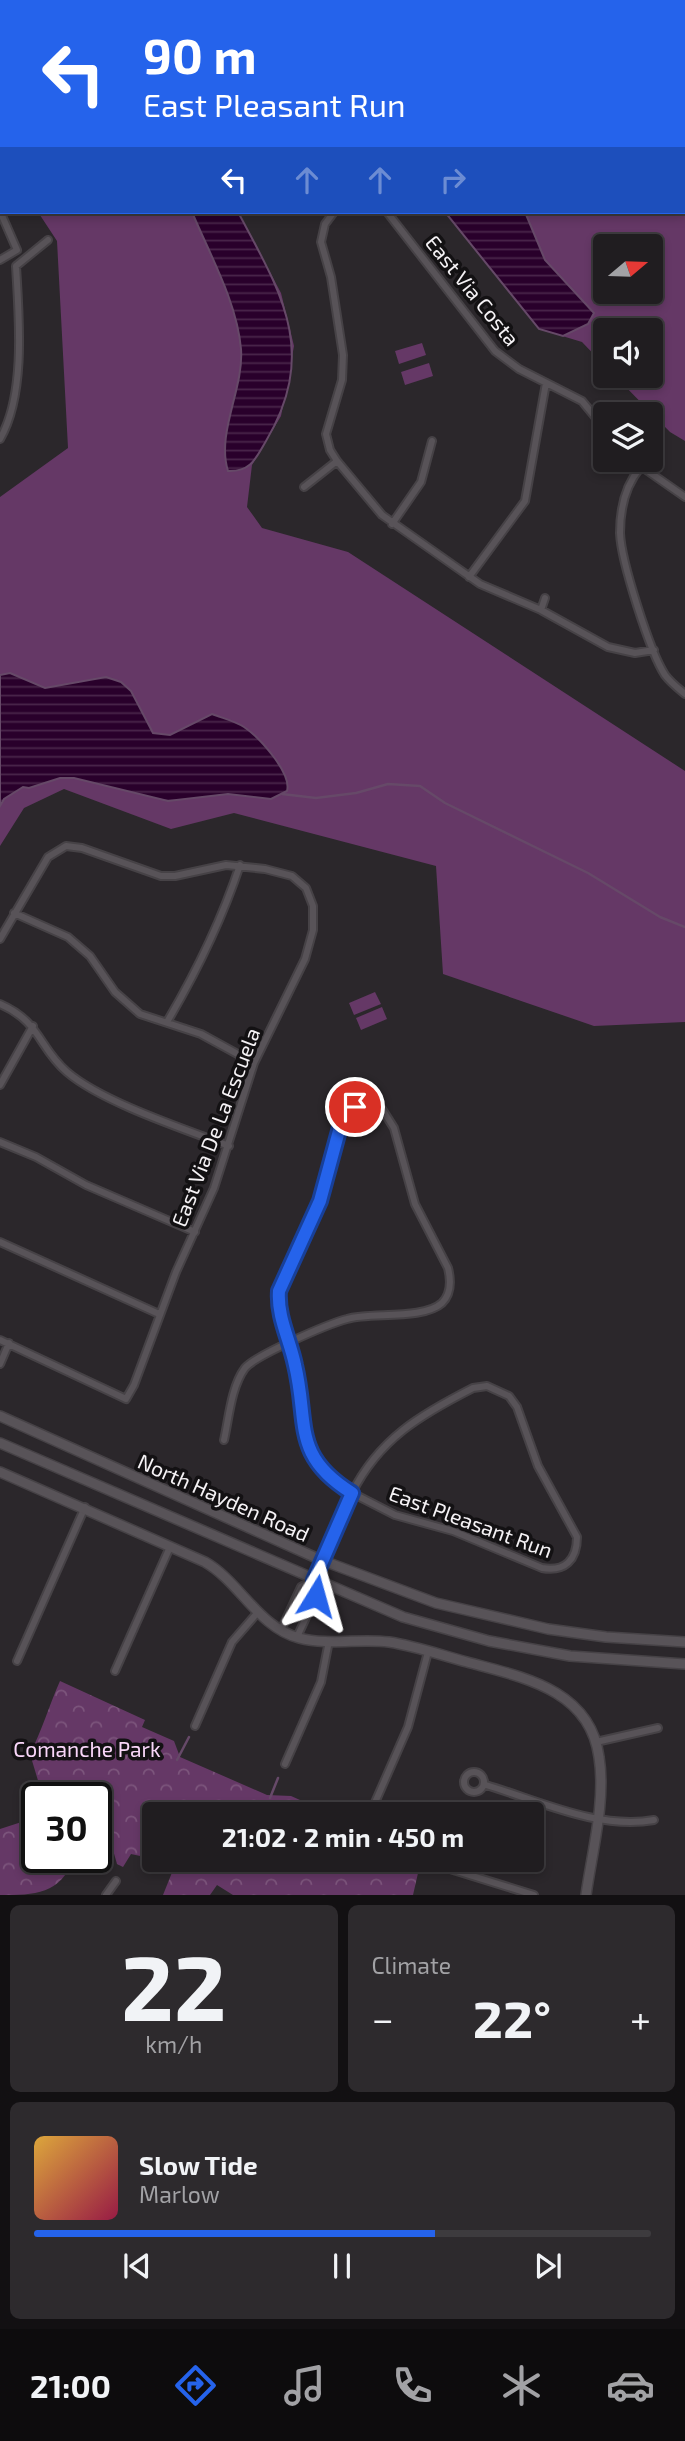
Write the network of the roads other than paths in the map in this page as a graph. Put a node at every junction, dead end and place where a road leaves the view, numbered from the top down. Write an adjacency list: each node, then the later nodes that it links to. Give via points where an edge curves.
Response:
1 (1, 214): 5 (street, via 17,250)
2 (332, 214): 10 (street, via 321,242 343,355 342,380 326,434)
3 (389, 214): 6 (street, East Via Costa, via 495,352)
4 (48, 240): 8 (street, via 16,266 20,349 8,426)
5 (0, 260)
6 (546, 383): 7 (street, East Via Costa, via 582,401); 16 (street, via 525,501)
7 (593, 414)
8 (0, 439)
9 (432, 440): 15 (street, via 421,482)
10 (337, 461): 13 (street); 15 (street)
11 (637, 472): 19 (street, via 623,502 621,545)
12 (646, 472): 14 (street)
13 (304, 487)
14 (685, 497)
15 (393, 524): 16 (street)
16 (468, 577): 18 (street)
17 (545, 598): 18 (street)
18 (541, 610): 19 (street, via 608,647 635,653)
19 (653, 650): 20 (street, via 665,675)
20 (685, 694)
21 (240, 865): 22 (street, via 161,876 66,846 48,857); 25 (street, via 205,956); 27 (street, East Via De La Escuela, via 292,876 306,888 313,906 313,930 305,959)
22 (14, 913): 23 (street); 25 (street, via 68,937 90,956 126,1005)
23 (0, 939)
24 (0, 1004): 26 (street)
25 (167, 1022): 27 (street, via 201,1034)
26 (33, 1026): 28 (street); 30 (street, via 66,1072 91,1088)
27 (254, 1063): 30 (street, East Via De La Escuela)
28 (0, 1085)
29 (0, 1142): 31 (street)
30 (229, 1146): 31 (street, East Via De La Escuela)
31 (195, 1232): 33 (street, East Via De La Escuela)
32 (0, 1242): 33 (street)
33 (159, 1314): 35 (street, East Via De La Escuela, via 126,1399)
34 (0, 1340): 35 (street)
35 (9, 1343): 37 (street)
36 (289, 1343): 36 (street, East Pleasant Run, via 347,1318 428,1311 448,1293 448,1268 415,1204 391,1119 372,1105 355,1107 343,1116 313,1219 283,1277 278,1304); 39 (street, East Pleasant Run, via 246,1367 236,1388); 42 (street, East Pleasant Run, via 307,1444 327,1475)
37 (0, 1364)
38 (0, 1416): 45 (main road, North Hayden Road)
39 (224, 1440)
40 (0, 1443): 46 (main road, North Hayden Road)
41 (0, 1472): 43 (main road)
42 (352, 1493): 42 (street, East Pleasant Run, via 395,1515 453,1531 542,1568 564,1567 578,1549 577,1537 538,1466 517,1407 509,1396 487,1387 473,1388 398,1432 364,1468); 45 (street, East Pleasant Run)
43 (85, 1507): 44 (main road); 53 (street)
44 (170, 1547): 47 (main road, via 216,1568); 55 (street)
45 (321, 1560): 46 (street, East Pleasant Run); 51 (main road, North Hayden Road, via 436,1603 548,1629)
46 (314, 1580): 48 (street, East Pleasant Run, via 301,1587); 49 (street, East Pleasant Run, via 316,1596); 54 (main road, North Hayden Road, via 403,1616 489,1641 593,1659)
47 (258, 1612): 48 (main road); 56 (street, via 232,1642)
48 (281, 1630): 49 (main road)
49 (297, 1637): 50 (main road)
50 (329, 1641): 52 (main road, via 388,1642); 59 (street, via 321,1682)
51 (685, 1642)
52 (428, 1652): 58 (main road, via 523,1677 557,1691 583,1718); 61 (street, via 408,1727)
53 (17, 1661)
54 (685, 1664)
55 (114, 1671)
56 (195, 1726)
57 (658, 1728): 58 (street)
58 (596, 1742): 62 (main road, via 600,1769)
59 (285, 1764)
60 (486, 1785): 62 (street)
61 (376, 1802)
62 (596, 1818): 63 (street, via 637,1823); 68 (main road)
63 (654, 1820)
64 (460, 1872): 67 (street)
65 (116, 1881): 66 (street)
66 (106, 1895)
67 (534, 1895)
68 (586, 1895)

